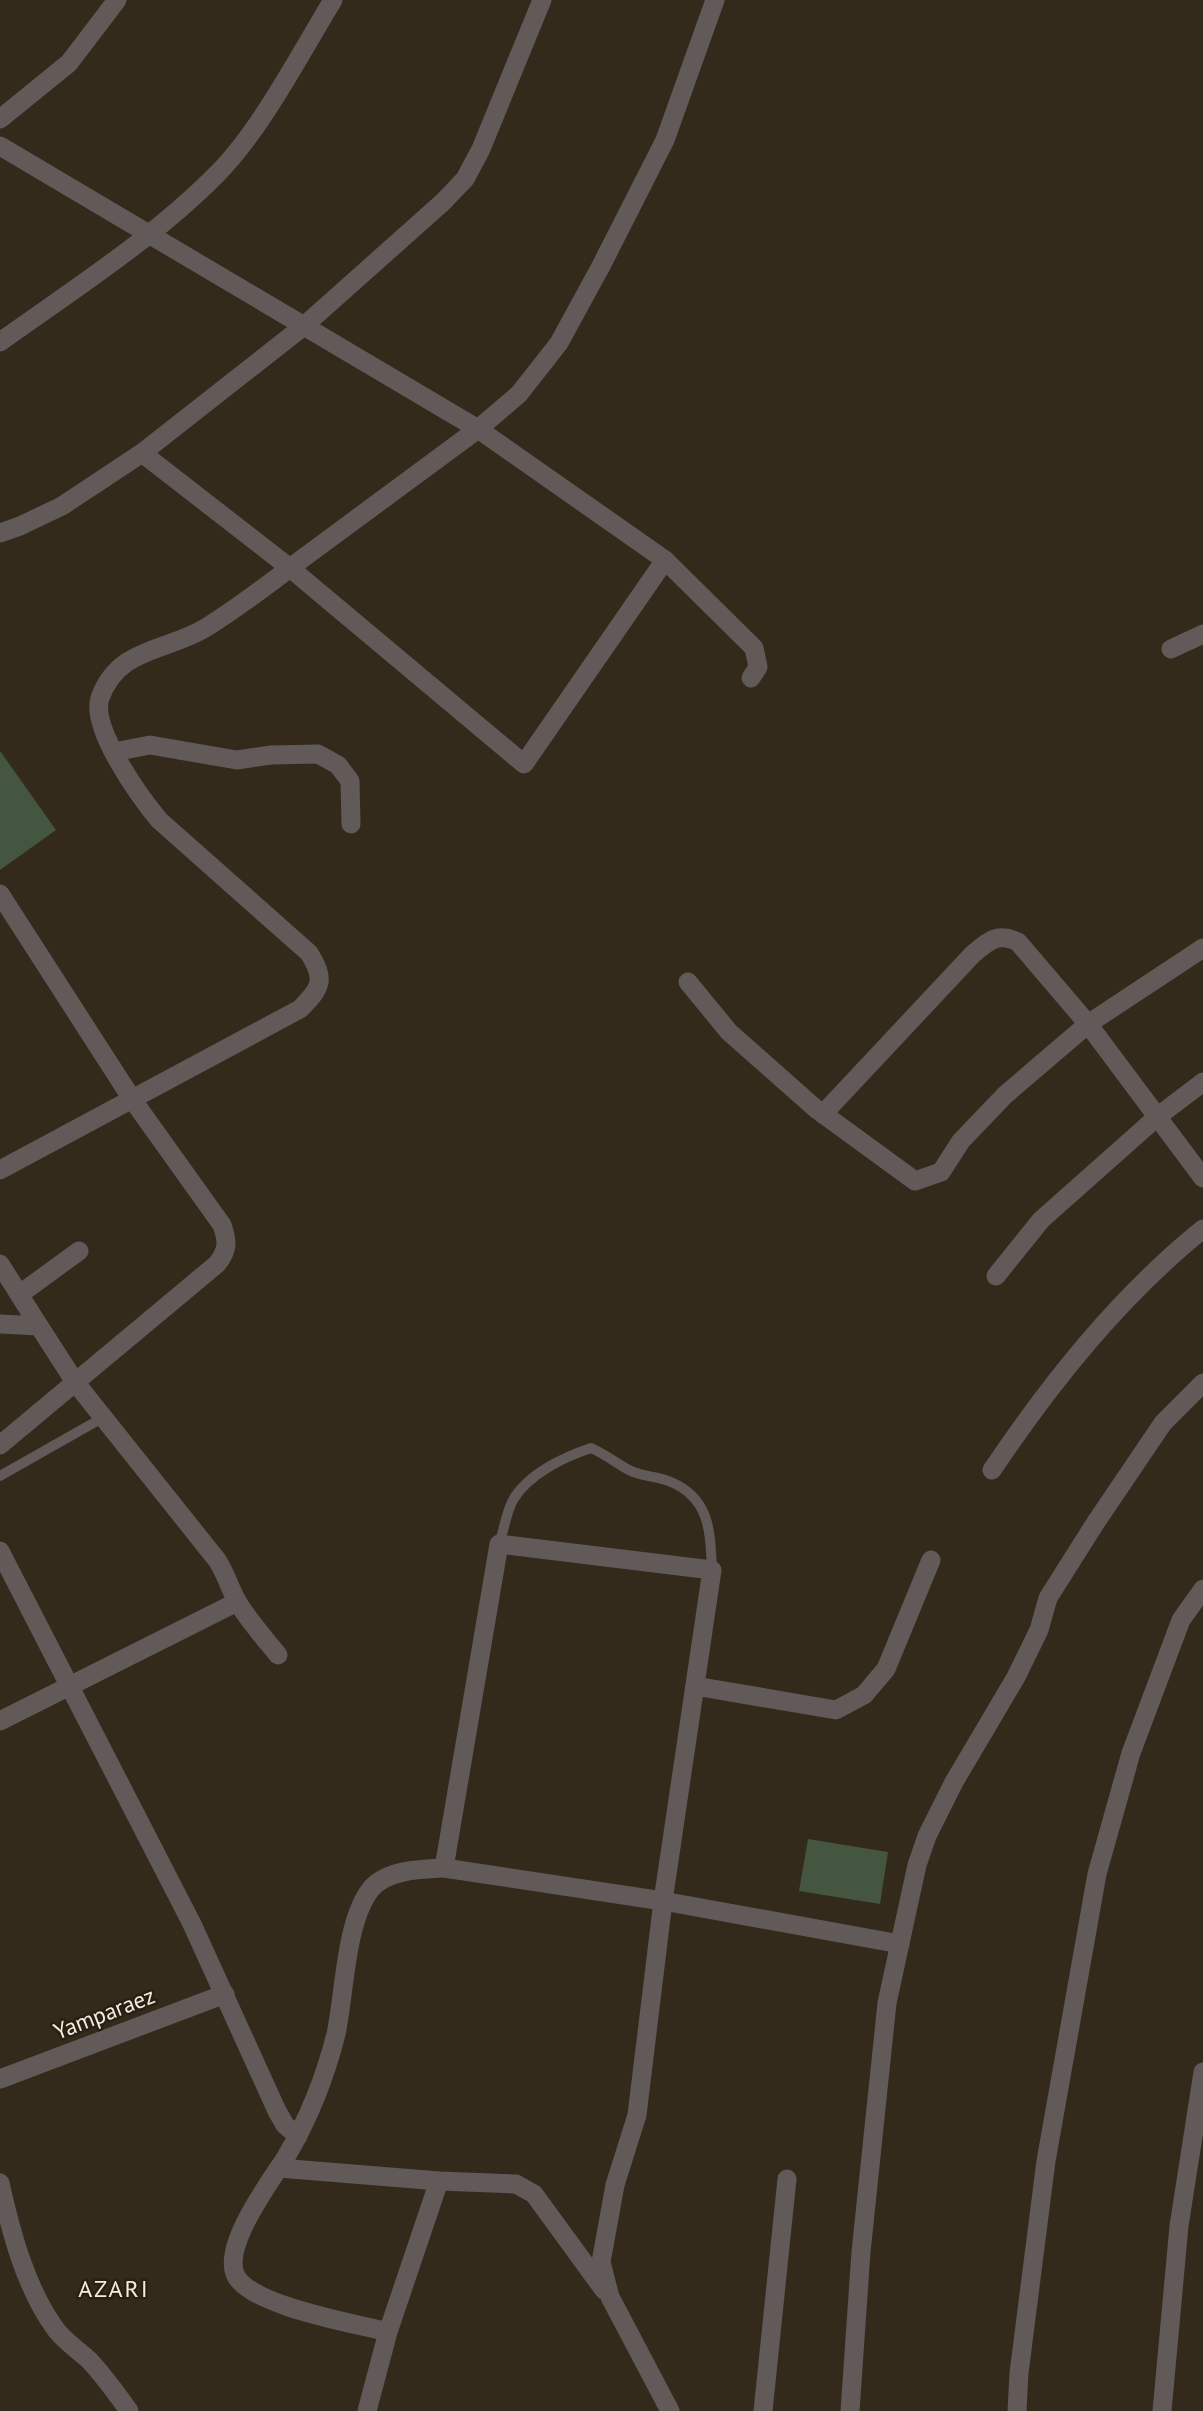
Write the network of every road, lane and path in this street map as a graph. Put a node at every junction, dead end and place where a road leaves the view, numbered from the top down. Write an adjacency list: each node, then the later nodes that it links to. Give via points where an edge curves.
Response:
1 (117, 0): 5 (street, via 69,62)
2 (333, 0): 7 (street, via 256,125 227,162)
3 (542, 0): 8 (street, via 465,179)
4 (715, 0): 10 (street, via 665,141 601,267 559,343 519,394)
5 (0, 119)
6 (0, 146): 7 (street)
7 (149, 234): 8 (street); 9 (street)
8 (305, 325): 10 (street); 11 (street)
9 (0, 342)
10 (478, 429): 13 (street); 14 (street)
11 (142, 453): 12 (street, via 62,506); 14 (street)
12 (0, 533)
13 (665, 560): 14 (street, via 524,764); 17 (street, via 754,648 758,667)
14 (290, 568): 18 (street, via 206,628 129,659 110,677 99,701 102,725)
15 (1203, 634): 16 (street)
16 (1171, 649)
17 (751, 678)
18 (114, 752): 19 (street, via 150,745 237,760 318,754 338,765 350,781); 25 (street, via 159,820 309,953 319,970 320,983 300,1009)
19 (351, 824)
20 (0, 894): 25 (street)
21 (1203, 947): 23 (street)
22 (688, 982): 26 (street, via 729,1032)
23 (1088, 1024): 26 (street, via 1005,1094 961,1142 941,1172 915,1181); 26 (street, via 1018,942 1006,937 989,941); 27 (street)
24 (1203, 1082): 27 (street)
25 (132, 1100): 28 (street); 37 (street, via 222,1225 226,1252)
26 (823, 1114)
27 (1157, 1116): 29 (street); 33 (street, via 1041,1220)
28 (0, 1170)
29 (1203, 1178)
30 (1203, 1229): 41 (street, via 1109,1317 1034,1407)
31 (79, 1251): 34 (street)
32 (0, 1264): 34 (street)
33 (996, 1276)
34 (20, 1294): 36 (street)
35 (0, 1324): 36 (street)
36 (39, 1326): 37 (street)
37 (75, 1382): 39 (street); 40 (street)
38 (1203, 1383): 55 (street, via 1163,1423 1048,1598 1039,1630 1016,1677 927,1836)
39 (104, 1418): 42 (lane); 48 (street, via 217,1560)
40 (0, 1445)
41 (992, 1470)
42 (0, 1476)
43 (499, 1544): 46 (street); 46 (lane, via 513,1500 532,1478 571,1454 591,1448 629,1471 671,1482 696,1498 709,1523); 53 (street)
44 (0, 1551): 51 (street)
45 (931, 1560): 50 (street, via 886,1669 864,1695 836,1710)
46 (712, 1570): 50 (street)
47 (1203, 1589): 72 (street, via 1181,1620 1131,1753 1097,1874 1046,2161)
48 (237, 1602): 49 (street); 51 (street)
49 (278, 1655)
50 (695, 1686): 54 (street)
51 (71, 1687): 52 (street); 56 (street)
52 (0, 1721)
53 (444, 1868): 54 (street); 59 (street, via 409,1869 388,1878 371,1888 356,1915 333,2044 321,2088)
54 (663, 1901): 55 (street); 65 (street, via 637,2115 604,2239 601,2262)
55 (900, 1944): 71 (street, via 887,2003)
56 (225, 1994): 58 (street, Yamparaez); 59 (street, via 276,2111)
57 (1203, 2072): 73 (street, via 1179,2226)
58 (0, 2079)
59 (299, 2136): 60 (street)
60 (279, 2168): 62 (street); 66 (street, via 235,2242 232,2264 236,2277 248,2290 274,2303)
61 (788, 2179): 70 (street)
62 (439, 2181): 65 (street, via 516,2184 534,2194); 66 (street)
63 (0, 2183): 64 (street)
64 (6, 2241): 67 (street, via 20,2251 38,2303 59,2334 90,2362)
65 (610, 2297): 69 (street)
66 (388, 2332): 68 (street)
67 (129, 2411)
68 (367, 2411)
69 (670, 2411)
70 (763, 2411)
71 (850, 2411)
72 (1017, 2411)
73 (1162, 2411)

